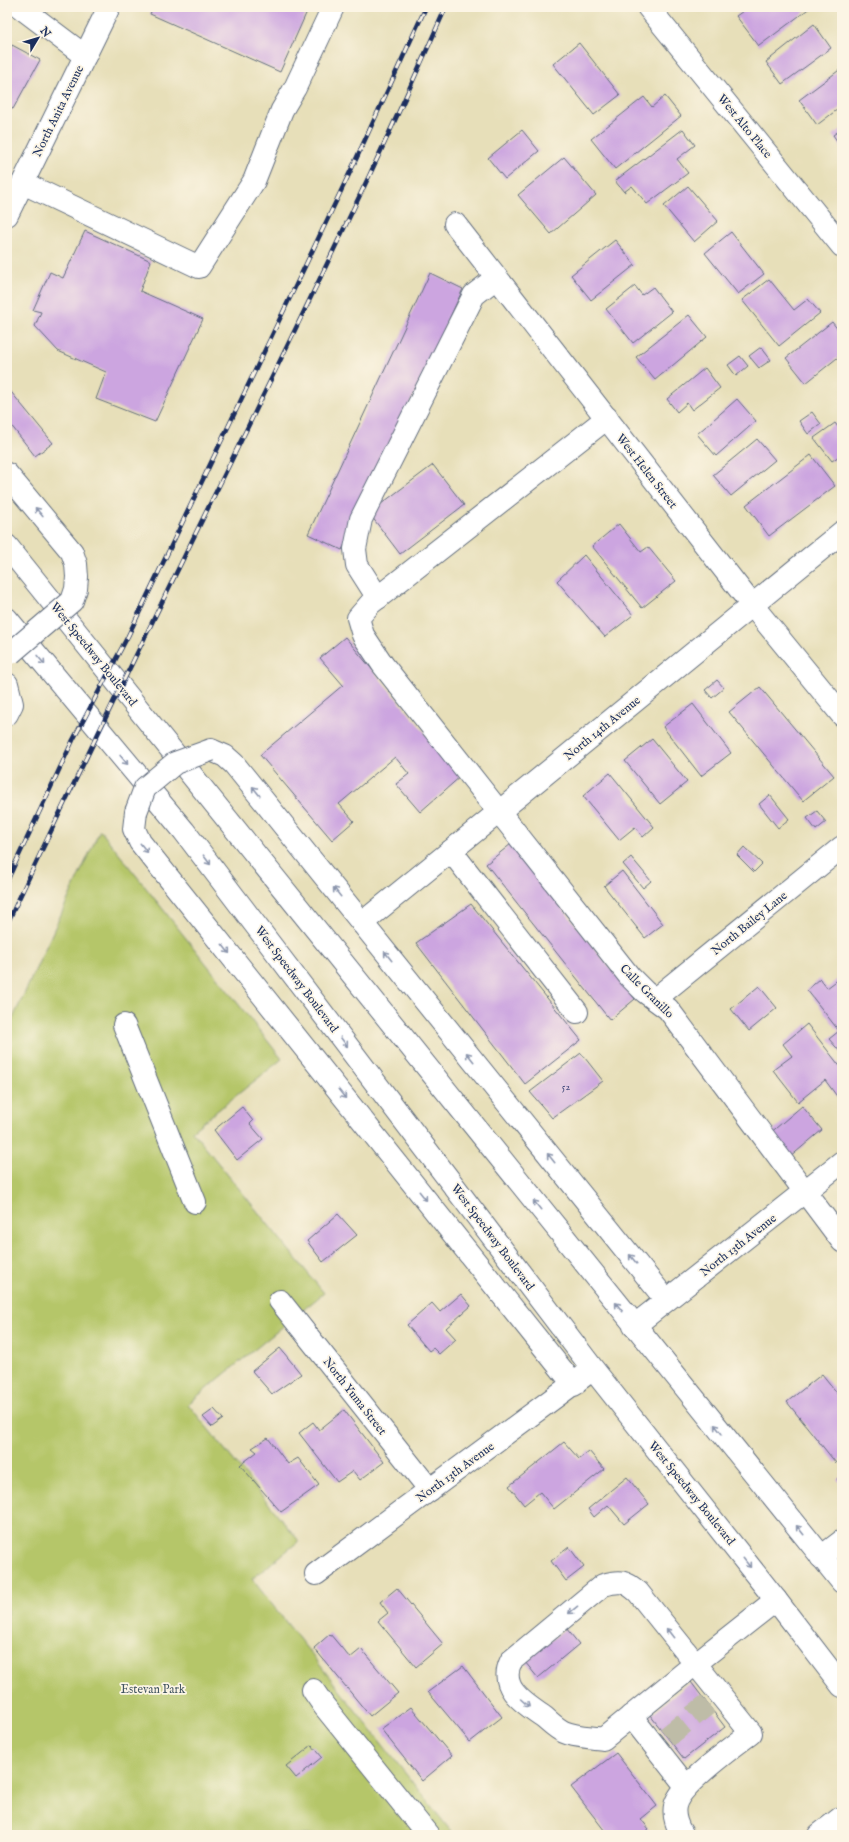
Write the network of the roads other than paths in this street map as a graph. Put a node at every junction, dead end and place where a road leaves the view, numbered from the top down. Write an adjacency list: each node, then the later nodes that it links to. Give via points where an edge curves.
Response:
1 (20, 7): 5 (street)
2 (109, 7): 5 (street, North Anita Avenue)
3 (333, 7): 6 (street, via 282,110 254,181 199,267)
4 (648, 7): 9 (street, West Alto Place)
5 (85, 56): 6 (street, North Anita Avenue)
6 (23, 183): 7 (street, North Anita Avenue)
7 (7, 215)
8 (455, 224): 10 (street, West Helen Street)
9 (842, 246)
10 (496, 278): 11 (street, West Helen Street); 15 (street, via 474,295 361,519 355,549 357,565)
11 (607, 418): 15 (street); 16 (street, West Helen Street)
12 (7, 474): 18 (street, one-way to 12, bridge, via 72,601 76,589 76,564 72,552)
13 (842, 532): 16 (street, North 14th Avenue)
14 (7, 546): 35 (street, West Speedway Boulevard, one-way to 14)
15 (378, 598): 22 (street, Calle Granillo, via 358,618 363,635)
16 (752, 605): 21 (street, West Helen Street); 22 (street, North 14th Avenue)
17 (7, 619): 36 (street, West Speedway Boulevard, one-way to 36, via 184,831)
18 (9, 654)
19 (7, 684): 20 (street, via 12,704)
20 (7, 714)
21 (842, 715)
22 (500, 812): 24 (street, North 14th Avenue); 26 (street, Calle Granillo, via 630,977)
23 (842, 847): 26 (street, North Bailey Lane)
24 (451, 851): 25 (street, North 14th Avenue); 27 (street)
25 (362, 923): 33 (street, one-way to 25); 37 (street, one-way to 37, bridge, via 234,764 224,756 211,750 176,763 145,788 136,812 134,829 140,842)
26 (655, 999): 30 (street, Calle Granillo, via 668,1009)
27 (578, 1012)
28 (124, 1025): 31 (street)
29 (842, 1162): 30 (street, North 13th Avenue)
30 (805, 1192): 32 (street, Calle Granillo); 33 (street, North 13th Avenue)
31 (195, 1202)
32 (842, 1241)
33 (666, 1300): 35 (street, North 13th Avenue)
34 (280, 1301): 38 (street, North Yuma Street)
35 (634, 1326): 40 (street, West Speedway Boulevard, one-way to 35)
36 (593, 1369): 37 (street, North 13th Avenue); 43 (street, West Speedway Boulevard, one-way to 43)
37 (574, 1385): 38 (street, North 13th Avenue)
38 (430, 1490): 41 (street, North 13th Avenue)
39 (842, 1541): 40 (street)
40 (821, 1557): 42 (street, West Speedway Boulevard)
41 (316, 1574)
42 (842, 1582)
43 (776, 1600): 44 (street); 45 (street, West Speedway Boulevard)
44 (694, 1664): 47 (street); 47 (street, one-way to 47, via 638,1592 627,1583 616,1581 603,1584 511,1660 507,1669 507,1680 514,1693 564,1732 603,1739); 48 (street, via 714,1699 751,1733)
45 (842, 1686)
46 (313, 1690): 50 (street)
47 (631, 1716): 48 (street, via 661,1742)
48 (686, 1786): 51 (street, via 675,1805 678,1828)
49 (842, 1817): 52 (street)
50 (428, 1835)
51 (682, 1835)
52 (819, 1835)

